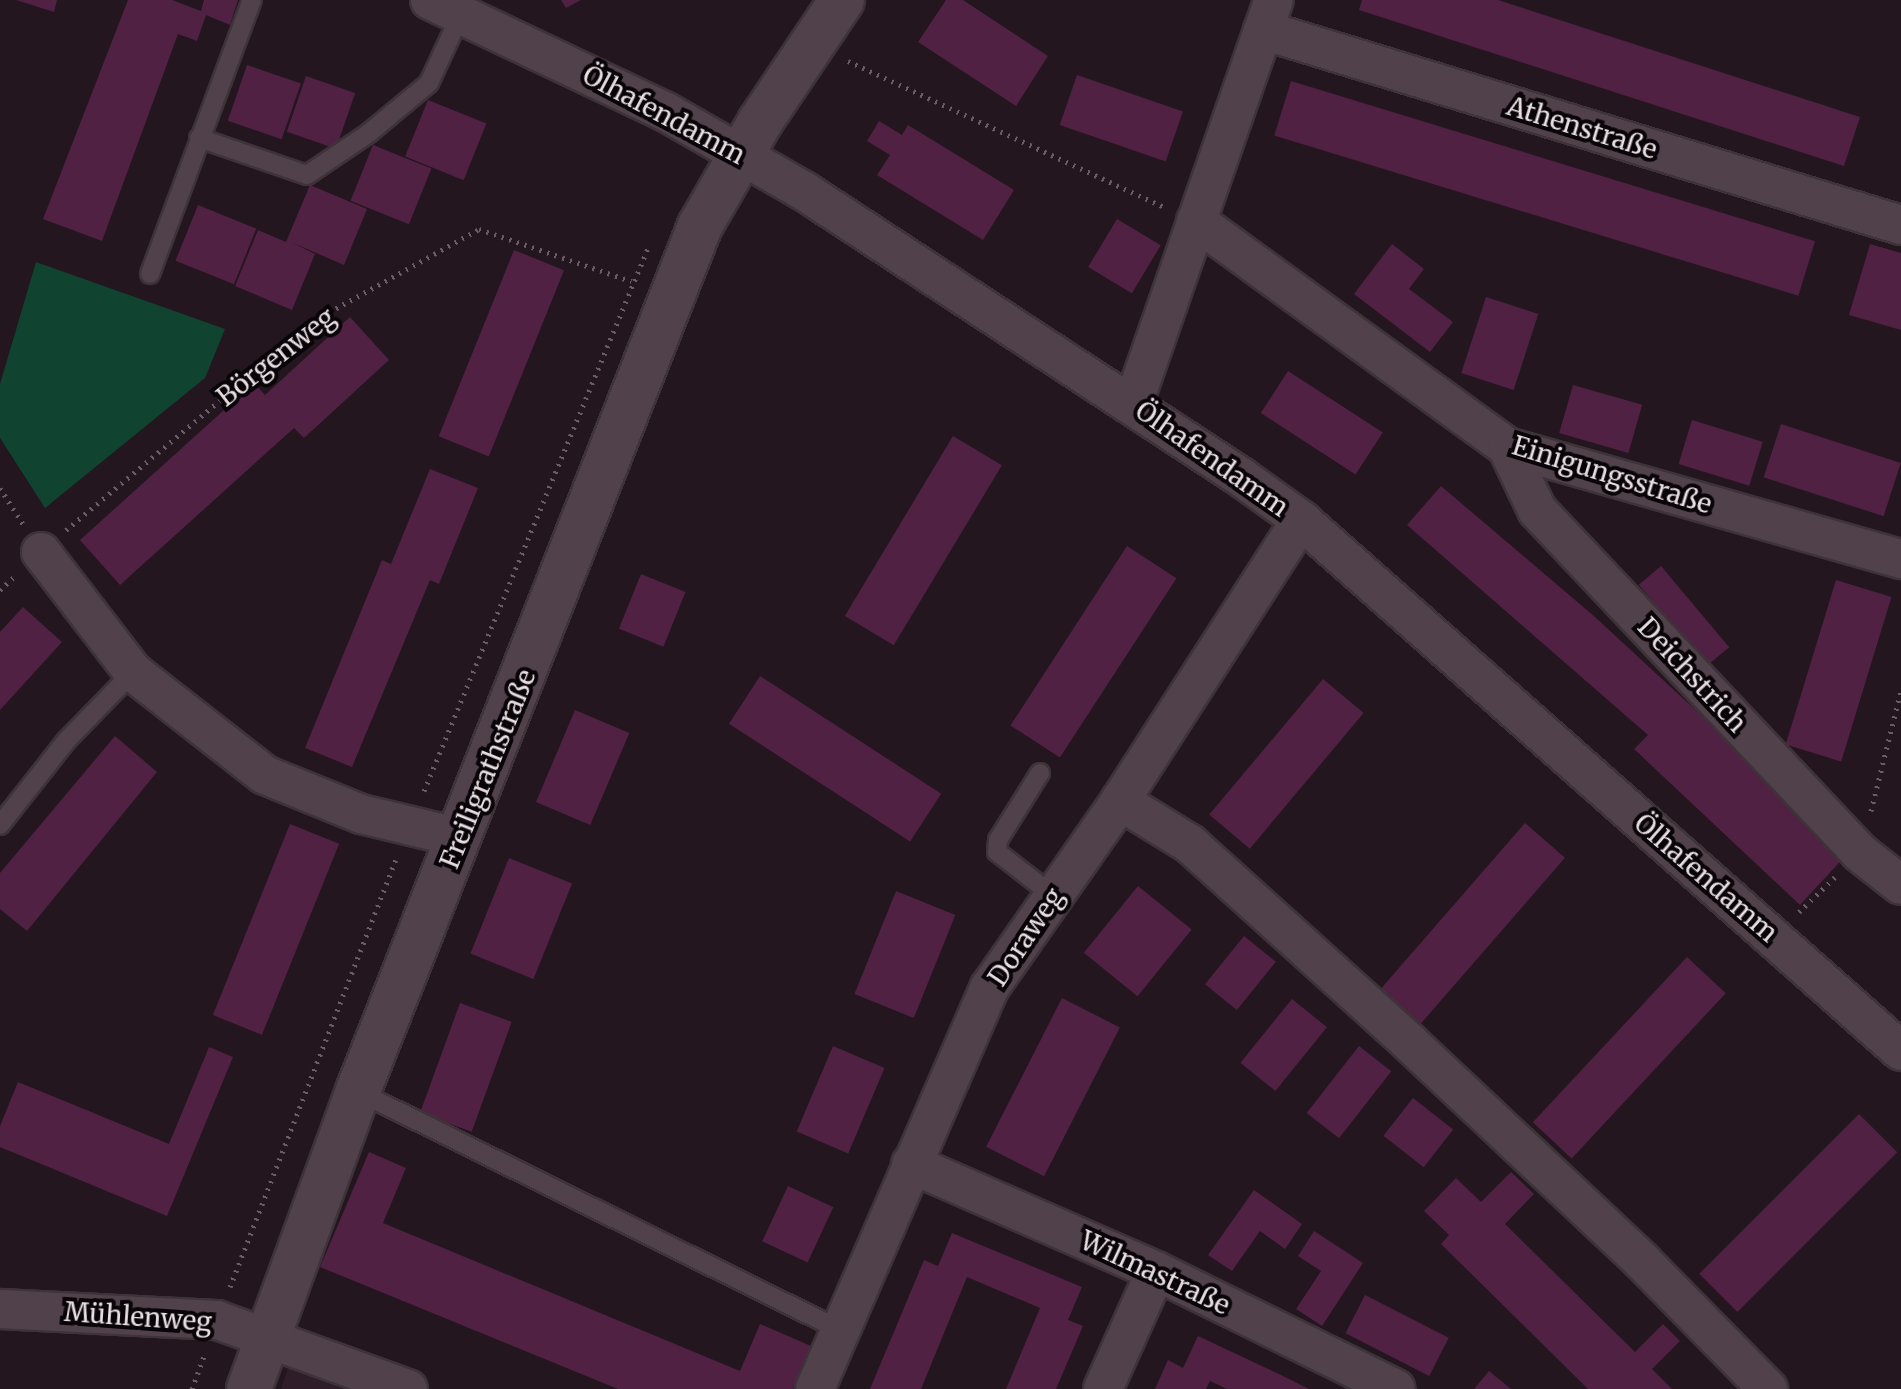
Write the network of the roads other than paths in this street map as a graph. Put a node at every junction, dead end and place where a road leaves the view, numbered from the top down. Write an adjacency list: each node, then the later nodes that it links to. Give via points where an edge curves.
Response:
1 (252, 0): 5 (lane)
2 (842, 0): 6 (street, Freiligrathstraße)
3 (445, 7): 5 (lane, via 429,83 307,175); 6 (street, Ölhafendamm, via 666,112)
4 (1268, 15): 7 (street); 8 (street, Athenstraße)
5 (199, 138): 9 (lane)
6 (740, 154): 10 (street, Ölhafendamm); 19 (street, Freiligrathstraße, via 700,226)
7 (1196, 221): 10 (street); 11 (street, Einigungsstraße)
8 (1901, 225)
9 (150, 274)
10 (1133, 404): 12 (street, Ölhafendamm)
11 (1507, 447): 14 (street, Einigungsstraße); 20 (street, Deichstrich, via 1537,510 1859,852)
12 (1301, 520): 17 (street, Doraweg); 22 (street, Ölhafendamm)
13 (41, 552): 15 (street)
14 (1901, 559)
15 (133, 672): 18 (lane, via 66,741); 19 (street, via 265,775 409,828)
16 (1040, 773): 21 (lane, via 998,840 997,852)
17 (1120, 801): 21 (street, Doraweg); 34 (street, via 1190,844 1409,1042 1642,1261)
18 (0, 825)
19 (461, 838): 23 (street, Freiligrathstraße)
20 (1901, 885)
21 (1054, 896): 24 (street, Doraweg, via 990,987)
22 (1901, 1051)
23 (358, 1091): 27 (lane); 28 (street, Freiligrathstraße)
24 (911, 1164): 25 (street, Wilmastraße); 27 (street, Doraweg)
25 (1156, 1271): 32 (street); 33 (street, Wilmastraße)
26 (0, 1309): 28 (street, Mühlenweg, via 217,1320)
27 (840, 1330): 31 (street, Doraweg)
28 (269, 1335): 29 (street, Freiligrathstraße); 30 (street, Mühlenweg)
29 (249, 1389)
30 (408, 1389)
31 (815, 1389)
32 (1103, 1389)
33 (1396, 1389)
34 (1768, 1389)

